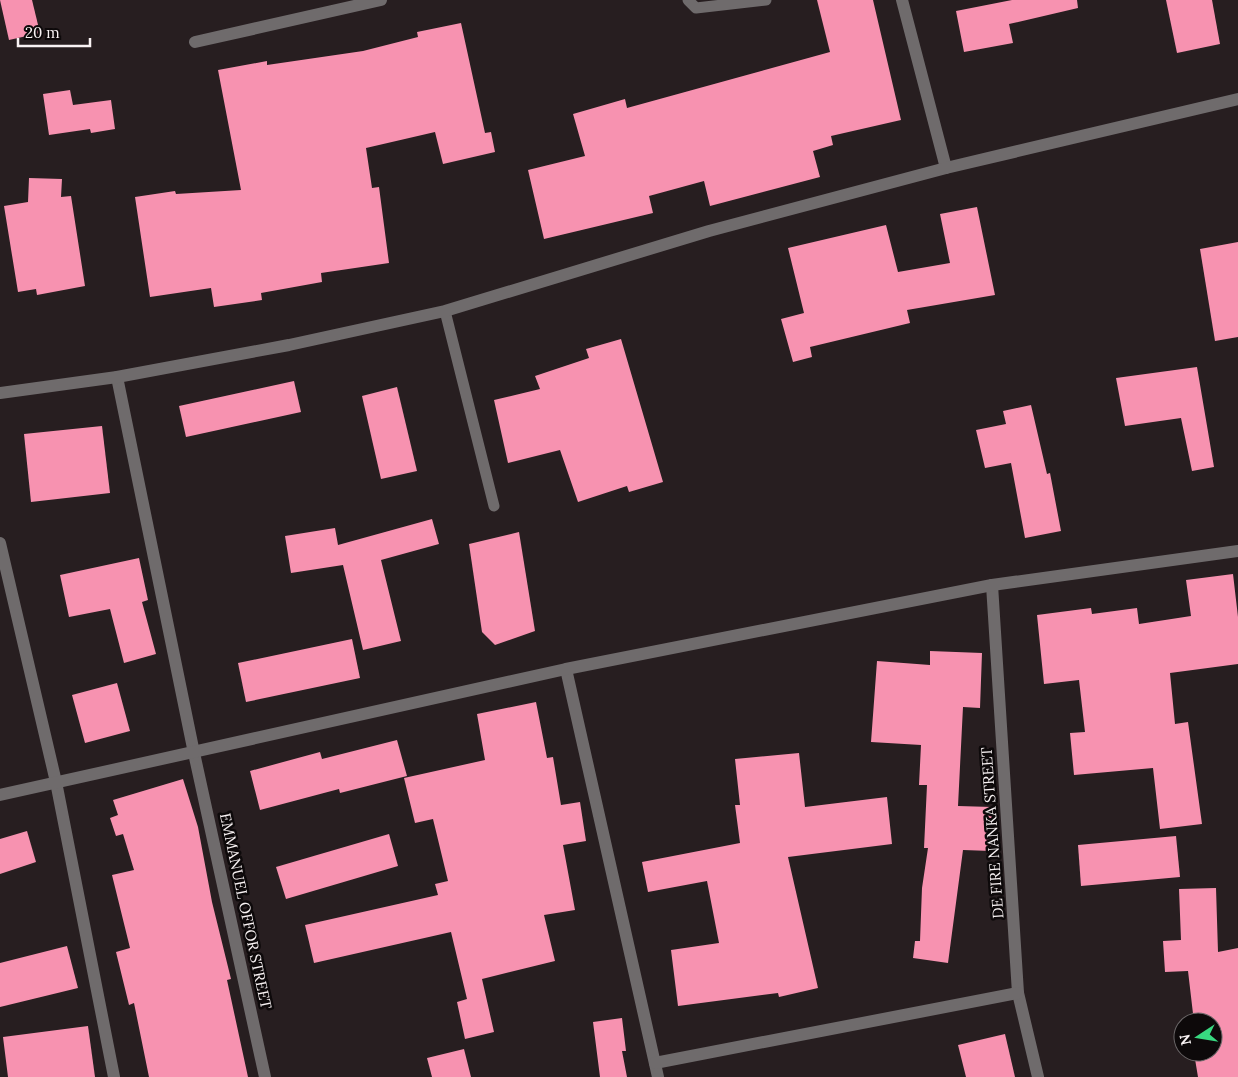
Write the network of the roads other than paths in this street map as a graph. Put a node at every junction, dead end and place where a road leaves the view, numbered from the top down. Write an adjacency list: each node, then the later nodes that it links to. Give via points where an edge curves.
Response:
1 (381, 0): 5 (street)
2 (688, 0): 3 (lane, via 696,8)
3 (766, 0)
4 (902, 0): 7 (street)
5 (195, 42)
6 (1238, 100): 7 (street)
7 (946, 168): 8 (street, via 709,231)
8 (445, 311): 9 (street, via 288,345); 11 (lane)
9 (117, 376): 10 (street); 16 (street, EMMANUEL OFFOR STREET)
10 (0, 393)
11 (494, 506)
12 (0, 543): 17 (street)
13 (1238, 551): 14 (street)
14 (992, 585): 15 (street); 19 (street, DE FIRE NANKA STREET)
15 (566, 669): 16 (street); 20 (street)
16 (194, 753): 17 (street); 22 (street, EMMANUEL OFFOR STREET)
17 (56, 782): 18 (street); 21 (street)
18 (0, 795)
19 (1018, 993): 20 (street); 24 (street, DE FIRE NANKA STREET)
20 (655, 1063): 23 (street)
21 (114, 1077)
22 (265, 1077)
23 (658, 1077)
24 (1038, 1077)

